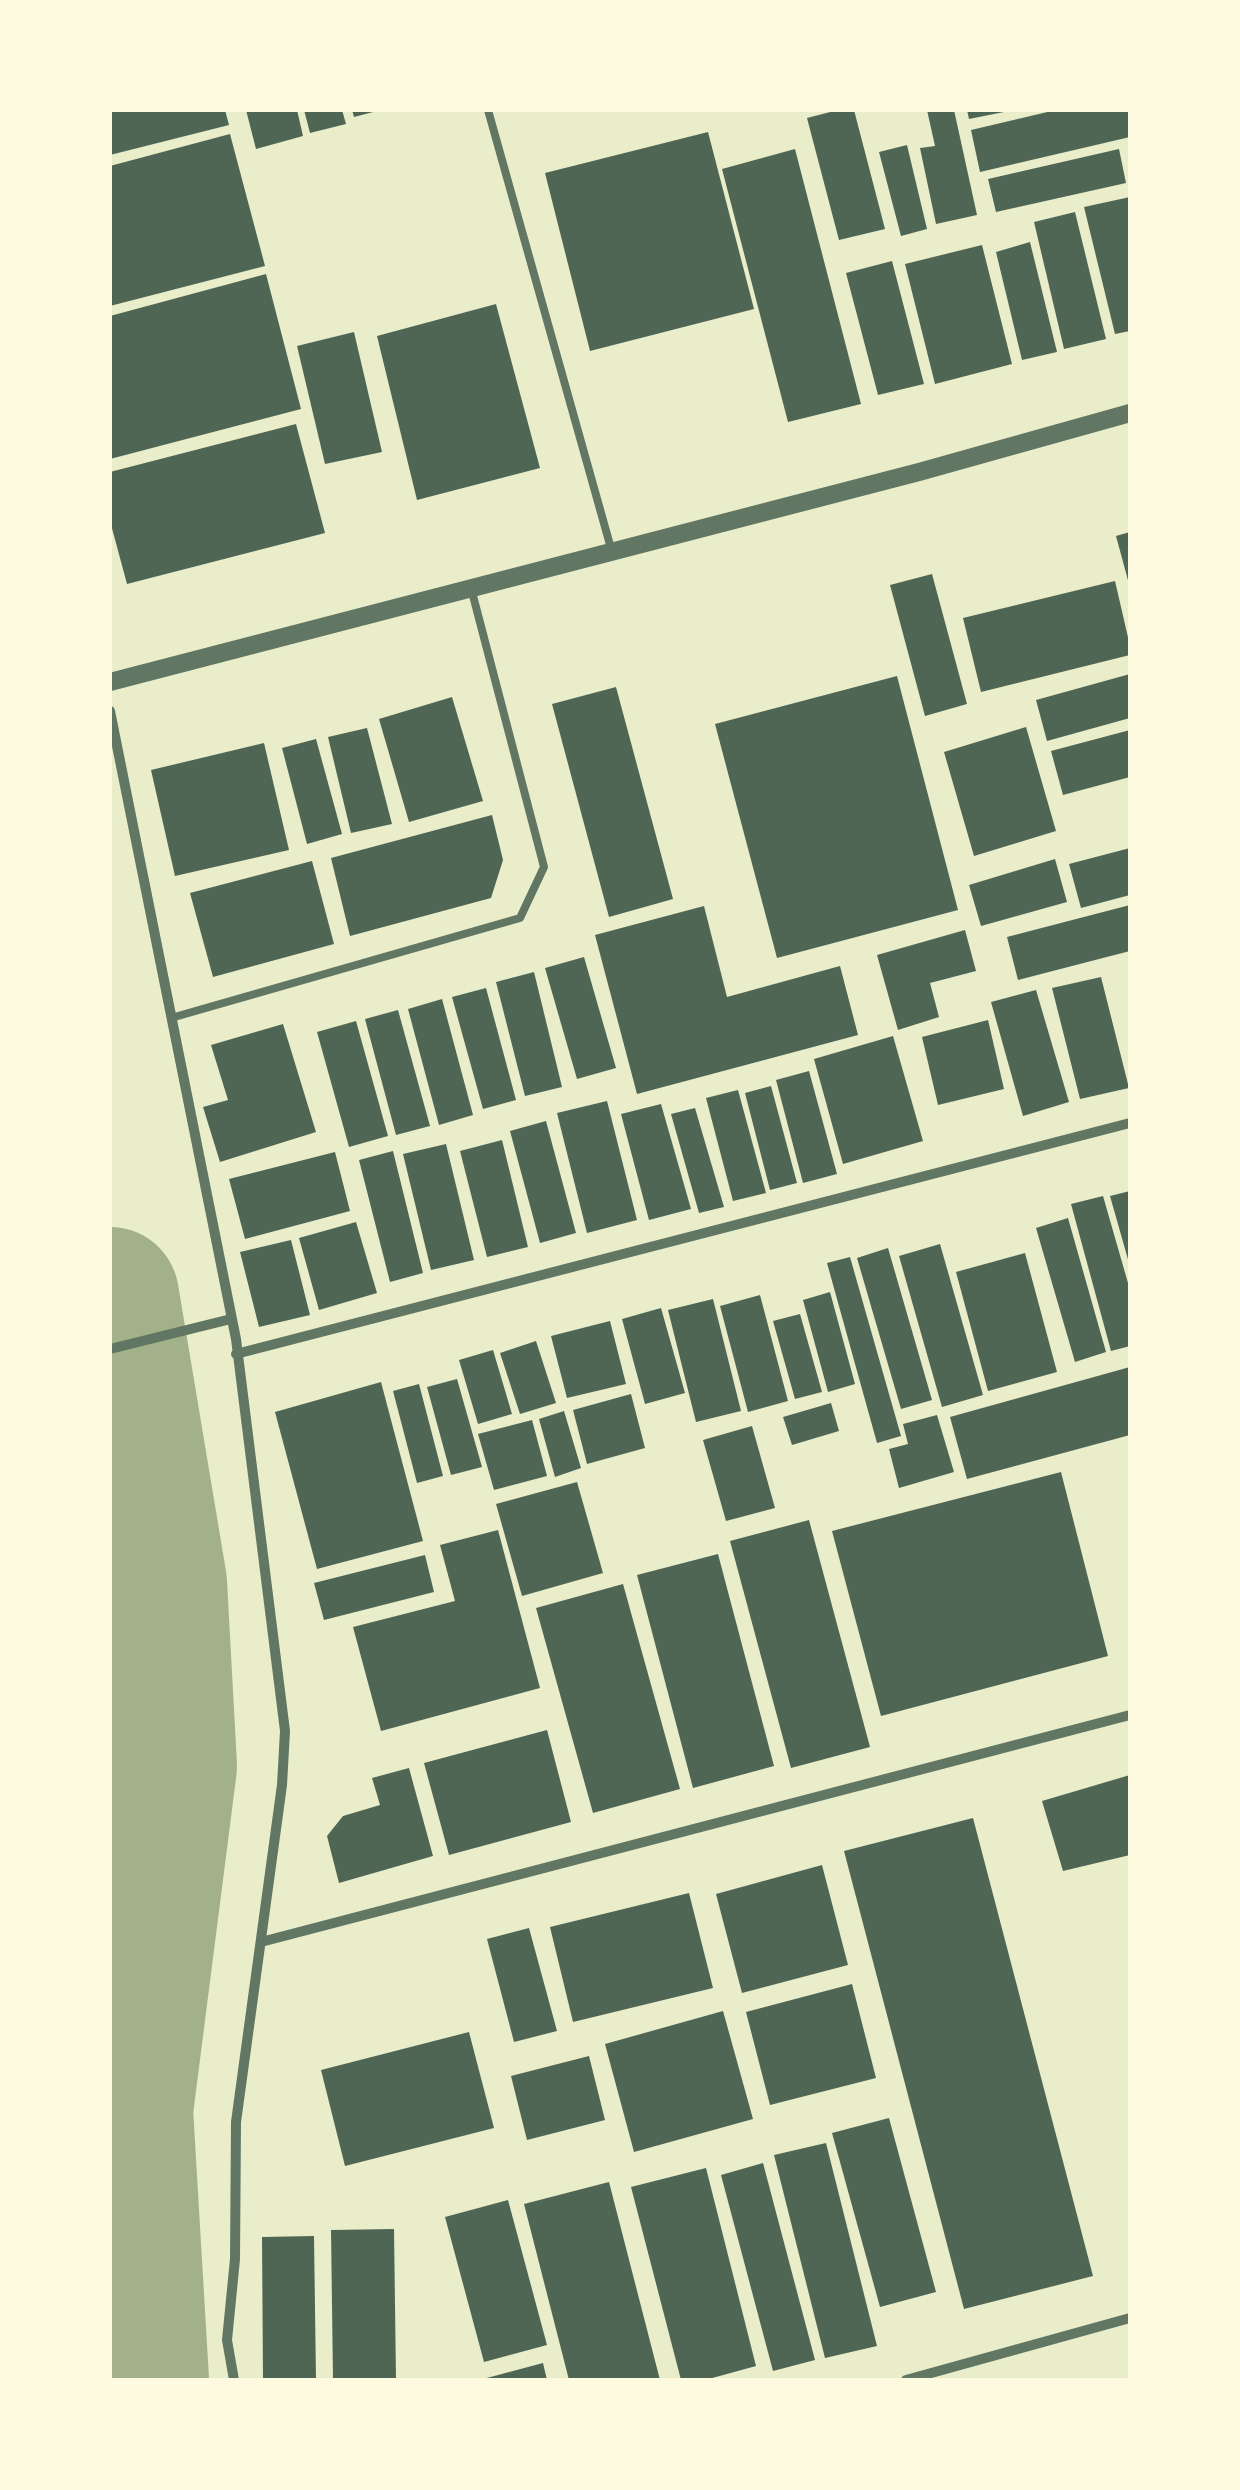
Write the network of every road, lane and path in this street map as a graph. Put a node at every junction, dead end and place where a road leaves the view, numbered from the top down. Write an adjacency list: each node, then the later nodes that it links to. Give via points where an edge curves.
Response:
1 (488, 110): 3 (lane)
2 (1130, 412): 3 (street)
3 (612, 552): 4 (street)
4 (471, 588): 5 (street); 7 (lane, via 544,867 520,918)
5 (110, 682)
6 (110, 710): 7 (street)
7 (172, 1018): 9 (street)
8 (1130, 1123): 11 (street)
9 (231, 1319): 10 (street); 11 (street)
10 (110, 1349)
11 (236, 1354): 13 (street, via 286,1732)
12 (1130, 1714): 13 (street)
13 (261, 1942): 15 (street, via 236,2122 227,2340)
14 (1130, 2318): 16 (street)
15 (234, 2380)
16 (906, 2380)

